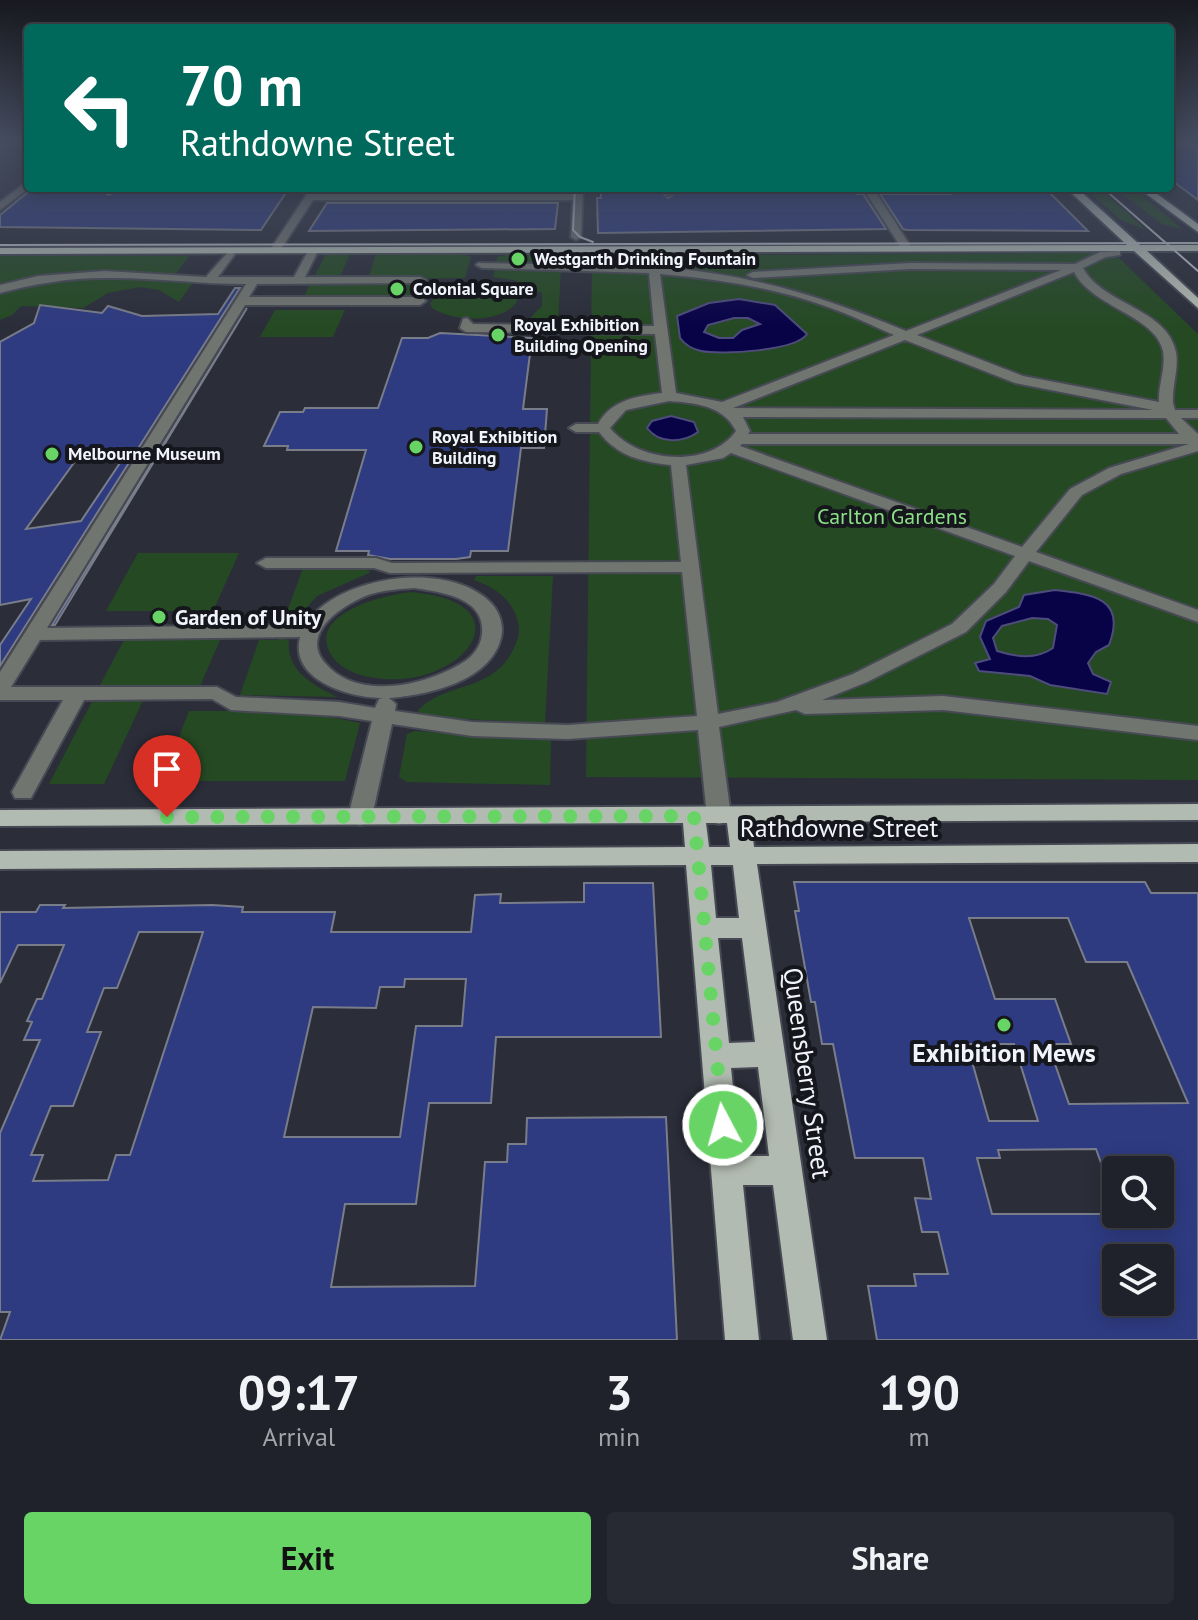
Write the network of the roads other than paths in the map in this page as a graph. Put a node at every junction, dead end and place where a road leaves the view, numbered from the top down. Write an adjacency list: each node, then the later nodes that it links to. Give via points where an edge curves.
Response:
1 (308, 202): 12 (street)
2 (578, 202): 14 (street)
3 (877, 202): 13 (street)
4 (1086, 202): 7 (main road)
5 (1161, 202): 6 (main road)
6 (1198, 229)
7 (1124, 236): 8 (main road); 13 (main road); 15 (main road)
8 (1198, 237)
9 (110, 238): 10 (main road)
10 (173, 238)
11 (189, 238): 12 (main road)
12 (284, 238): 14 (main road); 17 (street)
13 (903, 242): 14 (main road); 15 (main road)
14 (577, 243): 17 (main road)
15 (1133, 247): 16 (main road); 39 (main road)
16 (1198, 248)
17 (275, 250): 18 (main road)
18 (0, 251)
19 (312, 253): 32 (street)
20 (652, 253): 26 (street)
21 (1116, 253): 24 (street)
22 (229, 254): 30 (street)
23 (482, 265): 26 (street)
24 (1077, 267): 25 (street); 34 (street); 38 (street, via 1086,286)
25 (985, 268): 27 (street); 34 (street)
26 (653, 270): 27 (street); 41 (street)
27 (710, 275): 42 (street, via 829,303)
28 (0, 276): 29 (street)
29 (55, 277): 30 (street, via 126,274); 35 (street)
30 (210, 280): 31 (street)
31 (254, 280): 32 (street); 36 (street)
32 (298, 280): 33 (street)
33 (420, 280)
34 (1046, 280): 38 (street); 42 (street)
35 (0, 289)
36 (241, 301): 37 (street); 58 (street)
37 (420, 301)
38 (1111, 301): 45 (street, via 1165,341 1172,356 1166,385)
39 (1198, 304)
40 (467, 322): 41 (street, via 466,328)
41 (661, 330): 43 (street)
42 (908, 335): 44 (street); 45 (street, via 1020,380)
43 (669, 397): 44 (street); 48 (street, via 616,409)
44 (728, 410): 45 (street); 50 (street, via 743,431)
45 (1169, 411): 46 (street); 49 (street)
46 (1198, 414)
47 (576, 428): 48 (street)
48 (603, 428): 51 (street, via 618,447)
49 (1197, 442): 50 (street); 52 (street, via 1115,471 1076,492)
50 (736, 444): 51 (street); 52 (street)
51 (678, 461): 54 (street)
52 (1027, 555): 56 (street); 62 (street, via 959,628 860,678)
53 (266, 563): 55 (street, via 376,563)
54 (690, 567): 55 (street); 64 (street)
55 (416, 575): 57 (street, via 337,603); 60 (street, via 485,608 493,625 490,644 476,663 453,678 422,689)
56 (1198, 616)
57 (309, 631): 58 (street); 60 (street, via 308,651 316,667 358,689)
58 (34, 634): 59 (street)
59 (0, 691): 61 (street)
60 (388, 692): 63 (street)
61 (77, 694): 63 (street, via 217,693 231,703); 66 (street)
62 (781, 708): 64 (street); 65 (street, via 943,703)
63 (383, 715): 64 (street, via 472,729 568,732); 69 (street)
64 (710, 722): 68 (street)
65 (1198, 733)
66 (23, 792)
67 (1198, 812): 68 (main road, Rathdowne Street)
68 (717, 816): 69 (main road, Rathdowne Street); 72 (main road); 73 (main road, Queensberry Street)
69 (360, 817): 70 (main road, Rathdowne Street)
70 (0, 818)
71 (1198, 853): 73 (main road, Rathdowne Street)
72 (697, 857): 73 (main road, Rathdowne Street); 74 (main road, Rathdowne Street); 75 (main road)
73 (744, 857): 76 (main road, Queensberry Street)
74 (0, 860)
75 (704, 928): 76 (main road); 78 (main road)
76 (754, 928): 77 (main road, Queensberry Street)
77 (771, 1054): 78 (main road); 79 (main road, Queensberry Street)
78 (716, 1056): 80 (main road)
79 (786, 1170): 80 (main road); 82 (main road, Queensberry Street)
80 (728, 1171): 81 (main road)
81 (742, 1340)
82 (810, 1340)

